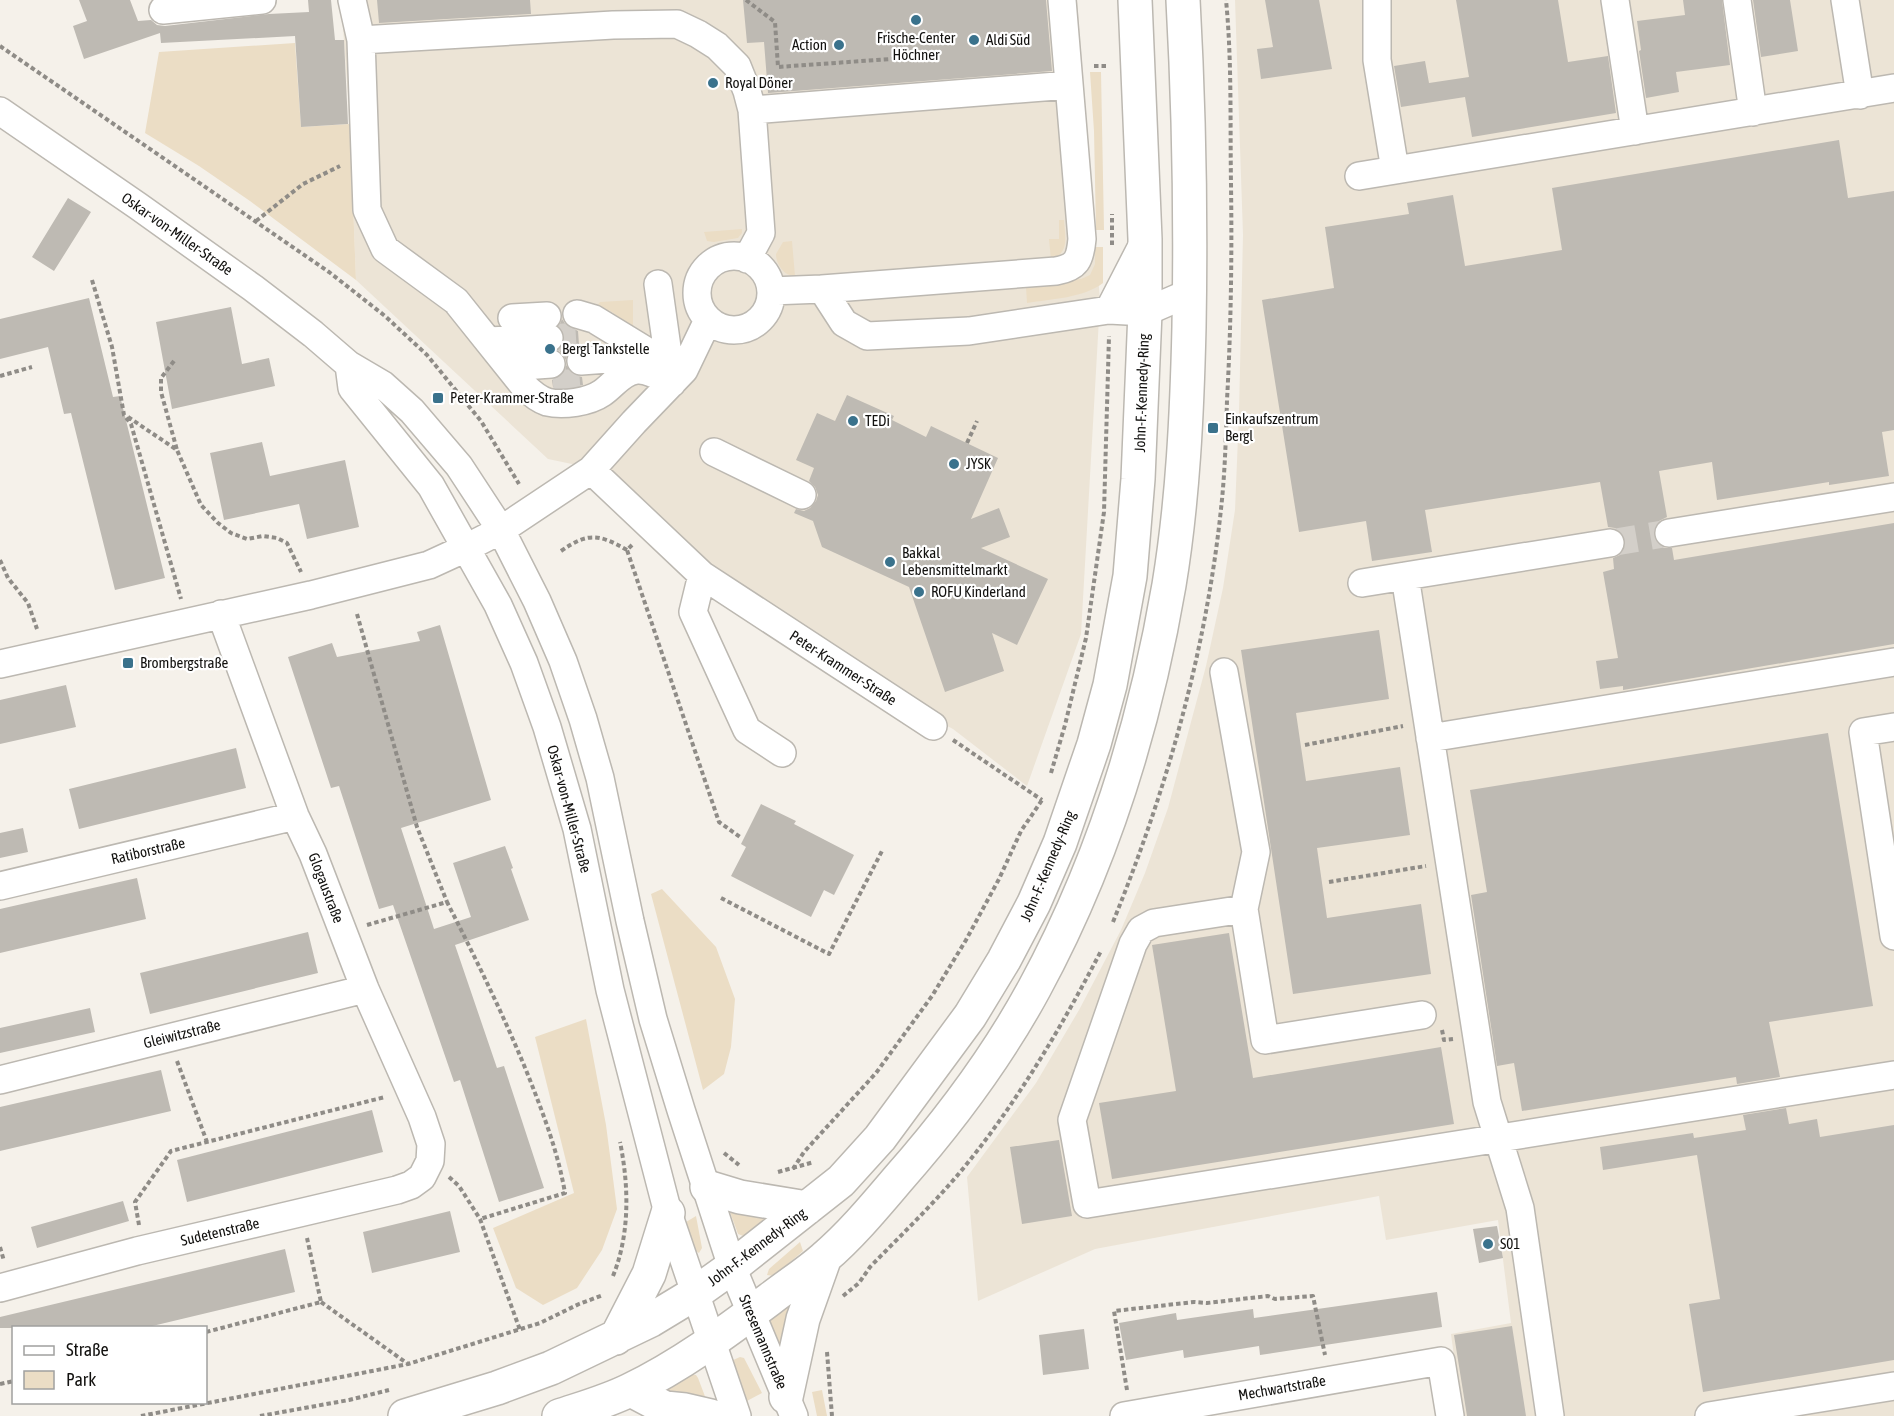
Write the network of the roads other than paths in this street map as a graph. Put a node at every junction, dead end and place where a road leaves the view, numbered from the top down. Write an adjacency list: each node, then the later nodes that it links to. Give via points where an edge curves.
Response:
1 (262, 0): 10 (street)
2 (352, 0): 11 (street)
3 (1062, 0): 12 (street)
4 (1135, 0): 21 (main road, John-F.-Kennedy-Ring)
5 (1183, 0): 26 (main road)
6 (1377, 0): 19 (street, via 1377,60)
7 (1615, 0): 18 (street)
8 (1737, 0): 17 (street)
9 (1845, 0): 14 (street)
10 (164, 10)
11 (361, 40): 15 (street, via 677,24 717,46 737,66); 31 (street, via 367,210 385,249 456,301)
12 (1069, 85): 15 (street); 24 (street, via 1082,239 1076,263 1056,271)
13 (1894, 88): 14 (street)
14 (1860, 95): 17 (street)
15 (752, 110): 22 (street, via 761,233)
16 (0, 111): 34 (street, Oskar-von-Miller-Straße, via 253,288)
17 (1753, 112): 18 (street)
18 (1635, 131): 19 (street)
19 (1395, 170): 20 (street)
20 (1359, 176)
21 (1145, 239): 27 (street); 28 (main road, John-F.-Kennedy-Ring)
22 (747, 259): 25 (street, via 765,274); 30 (street, via 726,257 706,269 700,278 698,300)
23 (658, 284): 33 (street)
24 (822, 289): 25 (street); 27 (street, via 844,323 867,336 969,330)
25 (771, 291): 30 (street, via 766,311 745,328 725,329)
26 (1190, 293): 28 (street); 69 (main road, via 1182,476 1168,587 1139,722 1094,862 1033,991 974,1085 918,1157)
27 (1109, 310): 28 (street)
28 (1145, 312): 67 (main road, John-F.-Kennedy-Ring, via 1130,576 1107,695 1060,843 1019,932 970,1016 880,1138 841,1181)
29 (512, 318): 32 (street)
30 (708, 320): 36 (street, via 684,370)
31 (488, 341): 32 (street); 35 (street)
32 (550, 350): 35 (street)
33 (660, 354): 33 (street, via 585,351 594,319); 36 (street)
34 (349, 365): 41 (street, Oskar-von-Miller-Straße, via 383,386 412,411 459,466); 44 (street, Oskar-von-Miller-Straße, via 352,388 430,486)
35 (516, 377): 36 (street, via 536,397 549,403 590,400 631,371 653,373)
36 (672, 383): 38 (street)
37 (714, 452): 39 (street)
38 (591, 470): 41 (street); 45 (street, Peter-Krammer-Straße)
39 (802, 495)
40 (1894, 497): 42 (street)
41 (501, 530): 44 (street); 66 (street, Oskar-von-Miller-Straße, via 537,601 584,719 653,1018)
42 (1670, 533)
43 (1610, 543): 46 (street)
44 (466, 548): 48 (street, via 429,565); 68 (street, Oskar-von-Miller-Straße, via 524,663 577,829 610,990)
45 (702, 575): 52 (street, Peter-Krammer-Straße); 55 (street, via 693,612 747,730)
46 (1405, 576): 47 (street); 54 (street)
47 (1362, 583)
48 (221, 614): 50 (street); 56 (street, Glogaustraße)
49 (1894, 662): 54 (street)
50 (0, 663)
51 (1224, 672): 58 (street, via 1256,852)
52 (933, 726)
53 (1894, 726): 59 (street, via 1863,732)
54 (1430, 738): 64 (street, via 1487,1102)
55 (782, 753)
56 (295, 816): 57 (street, Ratiborstraße); 60 (street, Glogaustraße)
57 (0, 886)
58 (1244, 909): 61 (street, via 1265,1040); 64 (street, via 1154,923 1141,930 1133,944 1072,1120 1087,1204)
59 (1894, 936)
60 (365, 989): 63 (street, Gleiwitzstraße); 65 (street, Glogaustraße, via 422,1117 431,1144)
61 (1432, 1020)
62 (1894, 1075): 64 (street)
63 (0, 1080)
64 (1498, 1139): 86 (street, via 1520,1208)
65 (430, 1161): 71 (street, Sudetenstraße, via 422,1177 411,1185)
66 (707, 1187): 67 (main road, via 740,1197); 70 (street, Oskar-von-Miller-Straße)
67 (807, 1208): 70 (main road, John-F.-Kennedy-Ring)
68 (668, 1213): 72 (street, Oskar-von-Miller-Straße); 74 (main road, via 649,1274)
69 (825, 1257): 73 (main road); 79 (main road, via 803,1318)
70 (732, 1267): 72 (main road, John-F.-Kennedy-Ring); 73 (street, Stresemannstraße)
71 (0, 1288)
72 (694, 1294): 74 (main road, John-F.-Kennedy-Ring); 75 (street)
73 (750, 1313): 75 (main road); 79 (street, Stresemannstraße)
74 (616, 1338): 78 (main road, John-F.-Kennedy-Ring, via 497,1388)
75 (712, 1341): 77 (main road); 84 (street)
76 (1894, 1386): 80 (street)
77 (631, 1390): 82 (main road); 83 (main road, via 665,1408)
78 (399, 1403)
79 (790, 1406)
80 (1770, 1411): 87 (street)
81 (1127, 1415): 85 (street, Mechwartstraße, via 1441,1361)
82 (559, 1416)
83 (711, 1416)
84 (737, 1416)
85 (1450, 1416)
86 (1550, 1416)
87 (1709, 1416)

